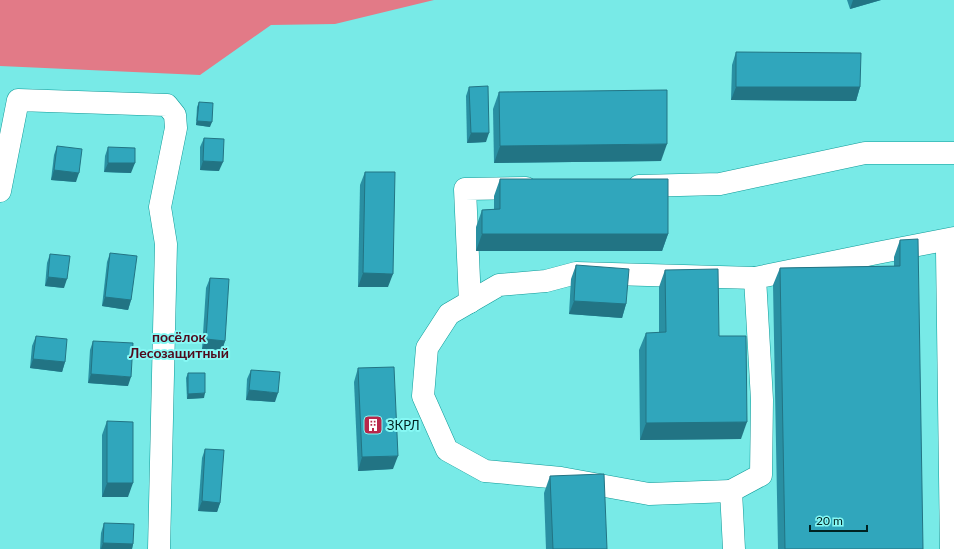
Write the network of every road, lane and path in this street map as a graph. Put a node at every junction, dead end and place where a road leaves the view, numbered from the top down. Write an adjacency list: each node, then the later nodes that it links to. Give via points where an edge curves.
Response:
1 (954, 153): 2 (street, via 865,153 720,184)
2 (616, 186)
3 (544, 188): 7 (street, via 465,189)
4 (0, 191): 9 (street, via 18,100 167,105 175,115 176,128 160,207 166,244)
5 (954, 240): 6 (street); 11 (street, via 947,250)
6 (755, 278): 7 (street, via 576,273 546,281 499,285); 8 (street, via 762,400 761,475)
7 (470, 302): 8 (street, via 449,314 427,348 423,396 447,450 485,472 561,478 648,494)
8 (731, 491): 10 (street)
9 (159, 549)
10 (734, 549)
11 (951, 549)

